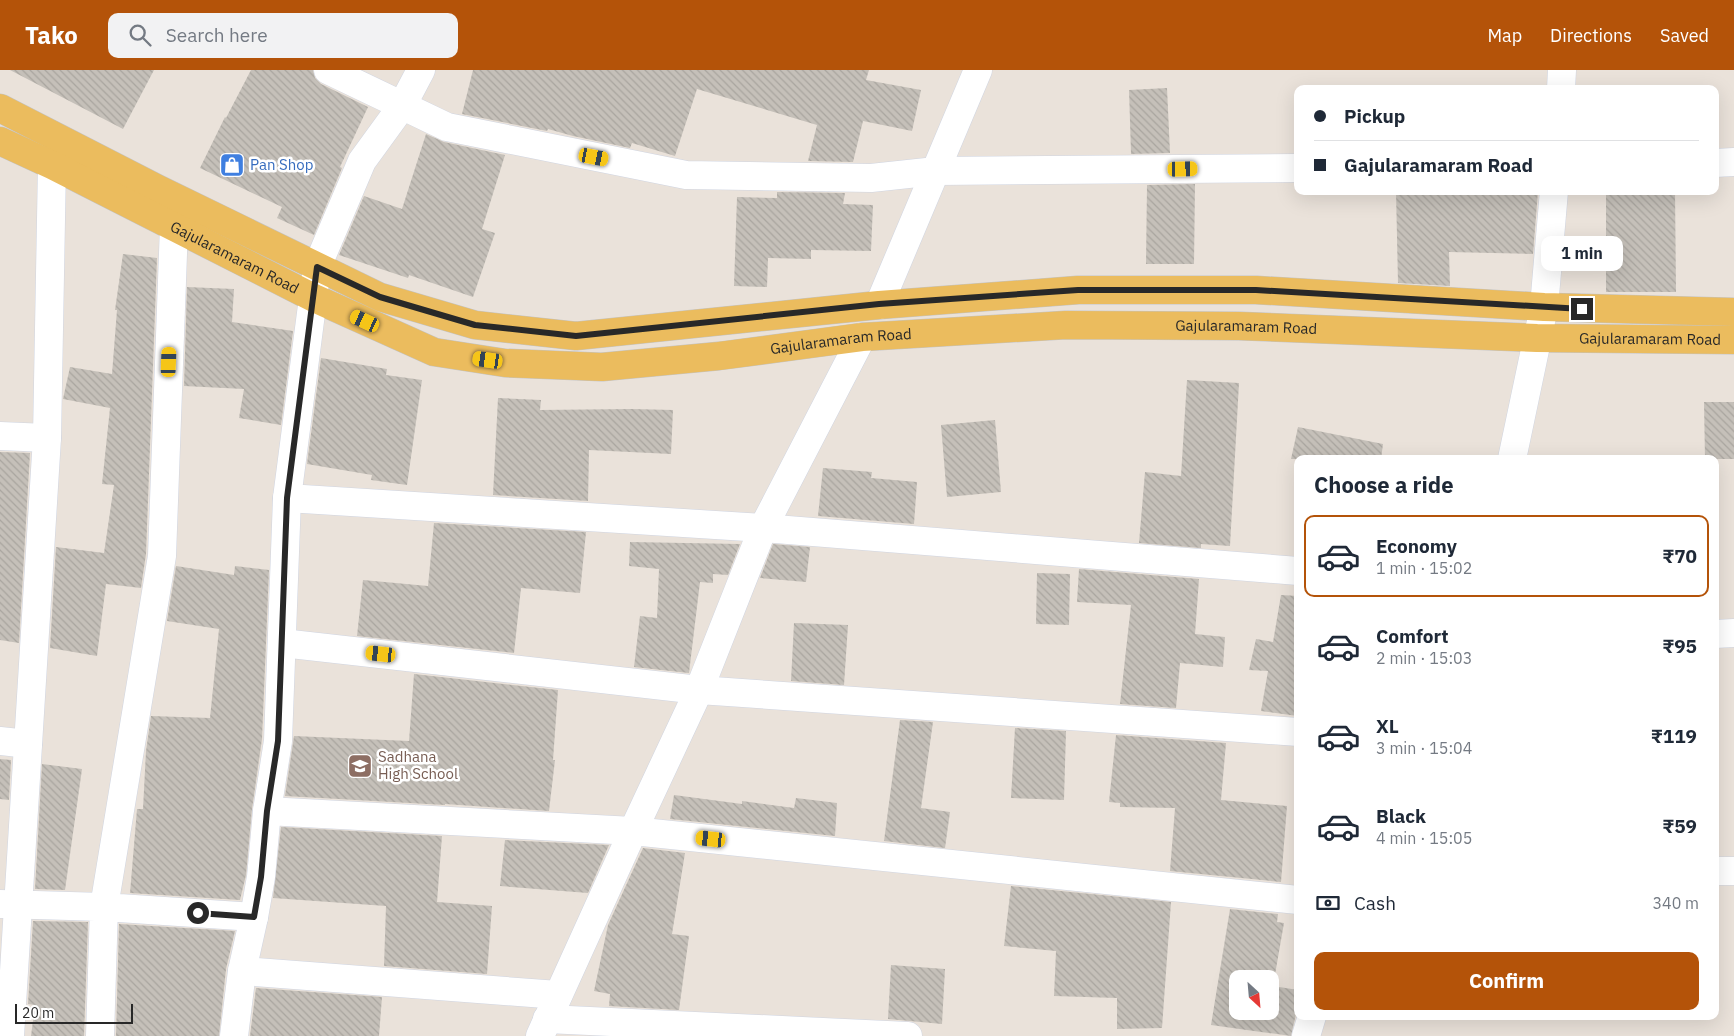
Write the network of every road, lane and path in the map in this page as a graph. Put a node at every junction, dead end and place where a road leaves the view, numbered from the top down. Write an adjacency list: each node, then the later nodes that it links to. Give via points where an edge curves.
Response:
1 (328, 70): 6 (street)
2 (421, 70): 6 (street)
3 (978, 70): 13 (street)
4 (1562, 70): 5 (street)
5 (1561, 85)
6 (402, 106): 13 (street, via 447,127 686,175 871,178); 16 (street, via 362,161)
7 (0, 108): 16 (main road, Gajularamaram Road)
8 (0, 141): 11 (main road, Gajularamaram Road)
9 (1734, 162): 10 (street)
10 (1719, 164)
11 (52, 165): 15 (main road, Gajularamaram Road); 25 (street)
12 (1294, 168): 13 (street)
13 (936, 171): 18 (street)
14 (1554, 195): 19 (street)
15 (174, 226): 17 (main road, Gajularamaram Road); 43 (street, via 162,556)
16 (317, 267): 17 (street); 18 (main road, Gajularamaram Road, via 380,297 475,325 576,336)
17 (314, 298): 21 (main road, Gajularamaram Road, via 434,352 506,363 602,367); 27 (street)
18 (879, 304): 19 (main road, Gajularamaram Road, via 1078,290 1256,290)
19 (1544, 307): 20 (main road, Gajularamaram Road); 22 (street)
20 (1734, 312)
21 (862, 337): 22 (main road, Gajularamaram Road, via 1075,325 1240,326); 28 (street)
22 (1537, 338): 23 (main road, Gajularamaram Road); 26 (street)
23 (1734, 340)
24 (0, 436): 25 (street)
25 (47, 438): 36 (street)
26 (1513, 455)
27 (287, 498): 28 (street); 32 (street)
28 (763, 528): 29 (street); 33 (street)
29 (1294, 571)
30 (1719, 634): 31 (street)
31 (1734, 634)
32 (282, 643): 33 (street); 37 (street, via 278,741)
33 (699, 690): 34 (street); 38 (street)
34 (1294, 732)
35 (0, 741): 36 (street)
36 (28, 744): 42 (street)
37 (267, 811): 38 (street); 44 (street)
38 (633, 831): 41 (street); 46 (street)
39 (1719, 871): 40 (street)
40 (1734, 871)
41 (1294, 900)
42 (9, 904): 43 (street); 48 (street)
43 (104, 907): 44 (street); 49 (street)
44 (254, 917): 45 (street)
45 (242, 971): 46 (street); 50 (street)
46 (548, 1017): 51 (street)
47 (1311, 1020): 52 (street)
48 (10, 1036)
49 (100, 1036)
50 (234, 1036)
51 (908, 1036)
52 (1306, 1036)

